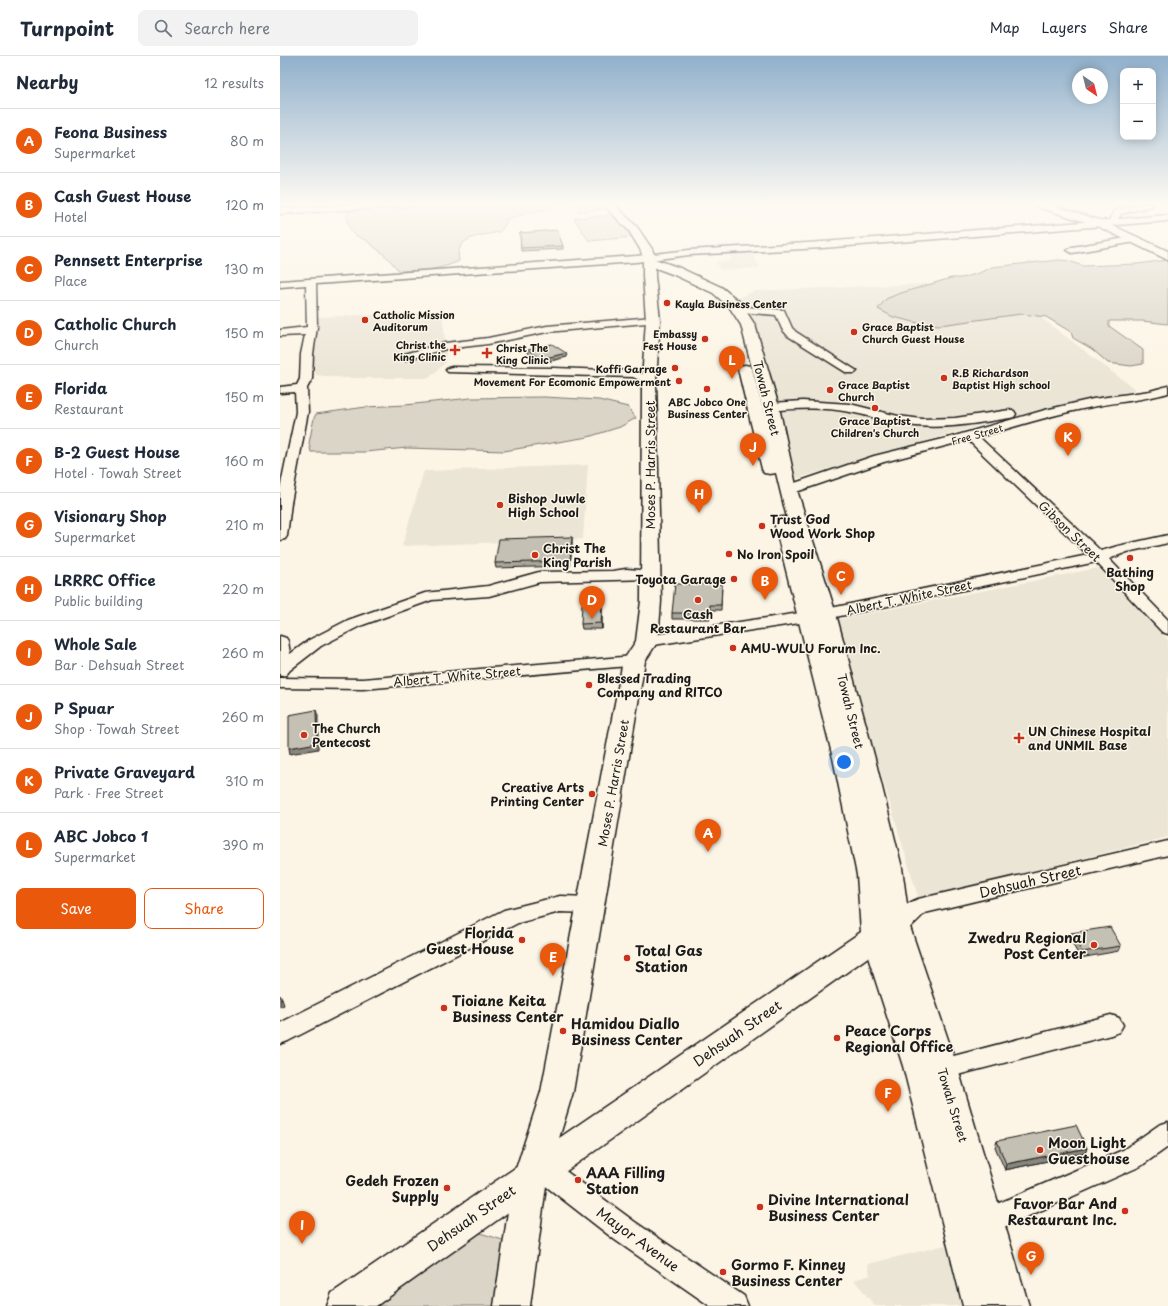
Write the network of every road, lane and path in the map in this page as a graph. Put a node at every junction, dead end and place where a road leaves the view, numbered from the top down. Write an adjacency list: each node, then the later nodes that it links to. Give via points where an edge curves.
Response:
1 (642, 262): 4 (street, via 392,275)
2 (649, 262): 7 (main road, Moses P. Harris Street); 27 (main road, Towah Street, via 717,299 735,327 754,410)
3 (650, 262): 17 (main road, Towah Street, via 717,290 735,305 748,325)
4 (312, 282): 5 (street); 8 (street)
5 (280, 284)
6 (745, 310): 12 (street, via 780,312 792,334)
7 (653, 320): 10 (street, via 547,329 488,341 445,346); 13 (main road, Moses P. Harris Street)
8 (311, 331): 9 (street); 14 (street, via 306,379)
9 (280, 333)
10 (405, 357)
11 (452, 370): 13 (street, via 635,374)
12 (851, 371)
13 (649, 381): 26 (main road, Moses P. Harris Street)
14 (300, 388): 16 (street); 23 (street, via 302,412)
15 (1168, 389): 18 (street, Free Street)
16 (280, 390)
17 (771, 407): 19 (street, via 845,407 883,417); 22 (main road, Towah Street)
18 (1049, 413): 19 (street, via 1024,412 969,421); 20 (street, Free Street)
19 (923, 423): 21 (street)
20 (970, 435): 21 (street, Free Street); 25 (street, Gibson Street)
21 (955, 440): 22 (street, Free Street, via 879,459)
22 (788, 490): 27 (main road, Towah Street)
23 (280, 536)
24 (1168, 539): 25 (street, Albert T. White Street)
25 (1099, 557): 27 (street, Albert T. White Street); 28 (street, Gibson Street)
26 (650, 574): 30 (main road, Moses P. Harris Street, via 651,601); 32 (street, via 539,577 489,591 430,596 354,623 316,643)
27 (817, 616): 30 (street, Albert T. White Street); 36 (main road, Towah Street, via 870,875)
28 (1168, 629)
29 (280, 641): 32 (street)
30 (647, 641): 31 (main road, Moses P. Harris Street)
31 (634, 661): 33 (street, Albert T. White Street, via 363,684); 35 (main road, Moses P. Harris Street)
32 (282, 669)
33 (280, 683)
34 (1168, 848): 36 (street, Dehsuah Street, via 918,907)
35 (591, 905): 38 (street, via 560,904 512,916); 41 (main road, Moses P. Harris Street, via 557,1092)
36 (886, 932): 39 (main road, Towah Street); 41 (main road, Dehsuah Street); 46 (main road, Towah Street)
37 (1111, 1025): 39 (street)
38 (280, 1034)
39 (942, 1069): 42 (main road, Towah Street)
40 (1168, 1134): 42 (street, via 1132,1158)
41 (537, 1174): 43 (main road, Dehsuah Street); 44 (main road, Moses P. Harris Street); 45 (street, Mayor Avenue)
42 (988, 1221): 47 (main road, Towah Street)
43 (345, 1306)
44 (512, 1306)
45 (734, 1306)
46 (981, 1306)
47 (1011, 1306)

